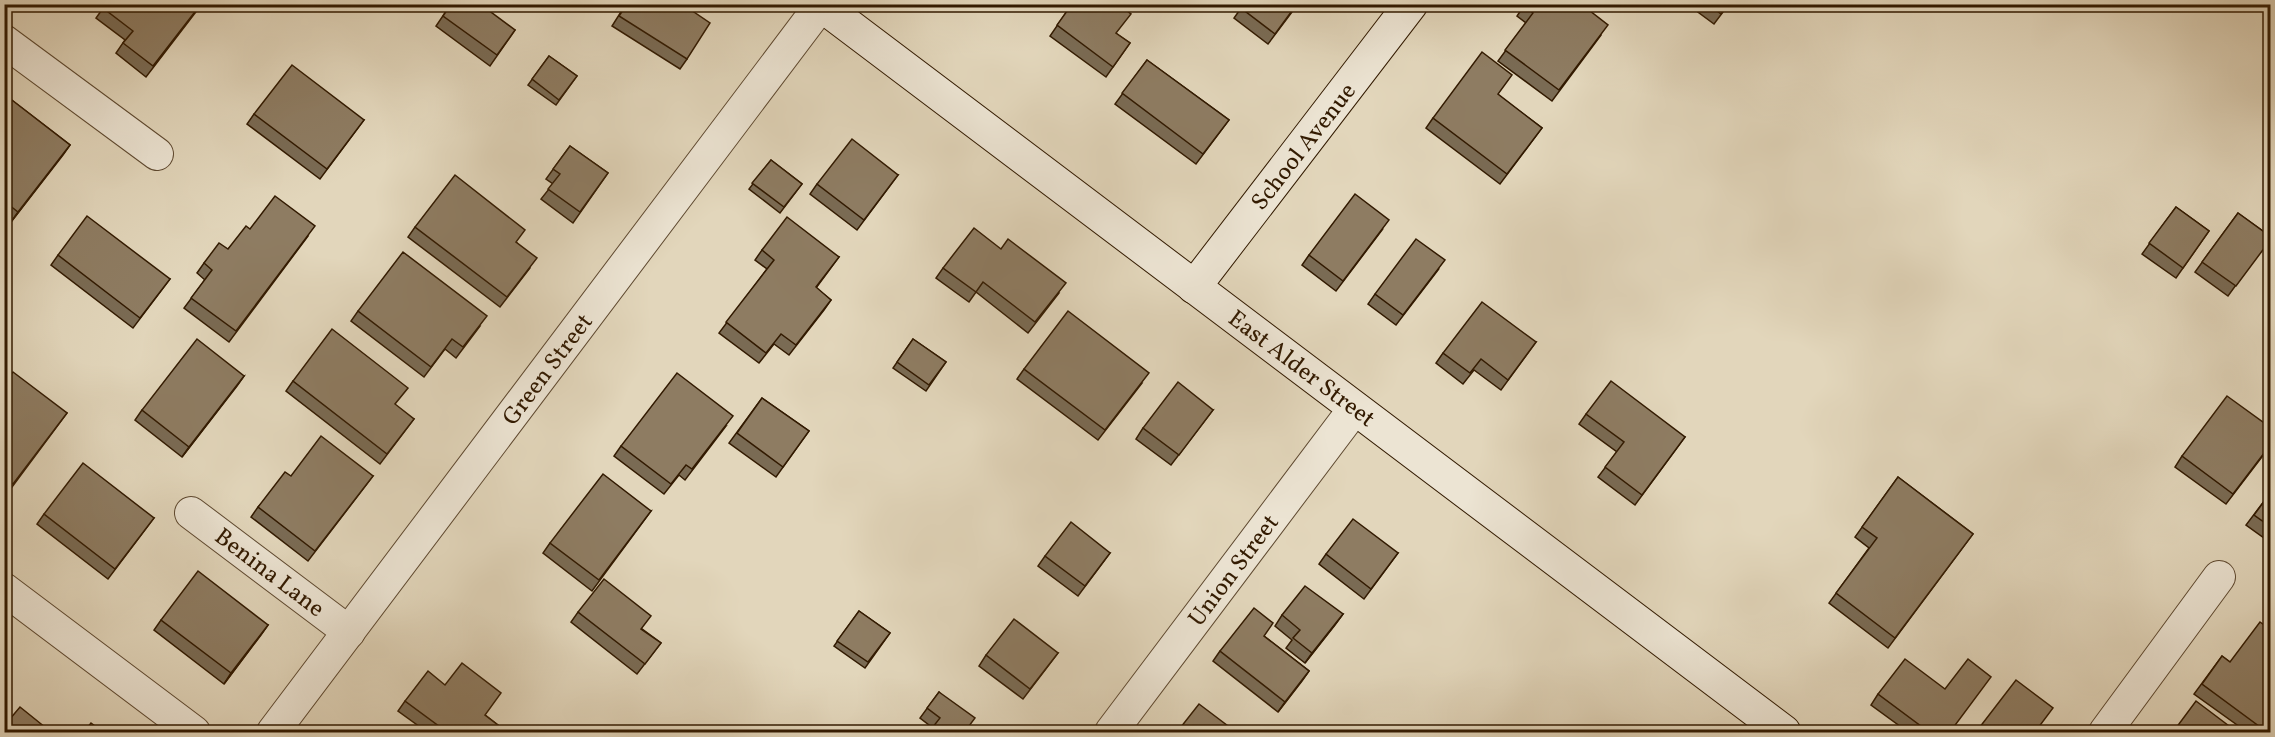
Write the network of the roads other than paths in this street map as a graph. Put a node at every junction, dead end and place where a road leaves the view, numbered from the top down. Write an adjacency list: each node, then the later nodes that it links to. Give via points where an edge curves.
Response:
1 (1411, 4): 5 (main road, School Avenue)
2 (820, 5): 5 (main road, East Alder Street); 10 (street, Green Street)
3 (4, 41): 4 (street)
4 (157, 154)
5 (1194, 287): 6 (main road, East Alder Street)
6 (1355, 408): 13 (street, Union Street); 14 (main road, East Alder Street)
7 (191, 513): 10 (street, Benina Lane)
8 (2218, 577): 15 (street)
9 (4, 589): 11 (street)
10 (349, 632): 12 (street, Green Street)
11 (194, 732)
12 (273, 732)
13 (1111, 732)
14 (1784, 732)
15 (2105, 732)

